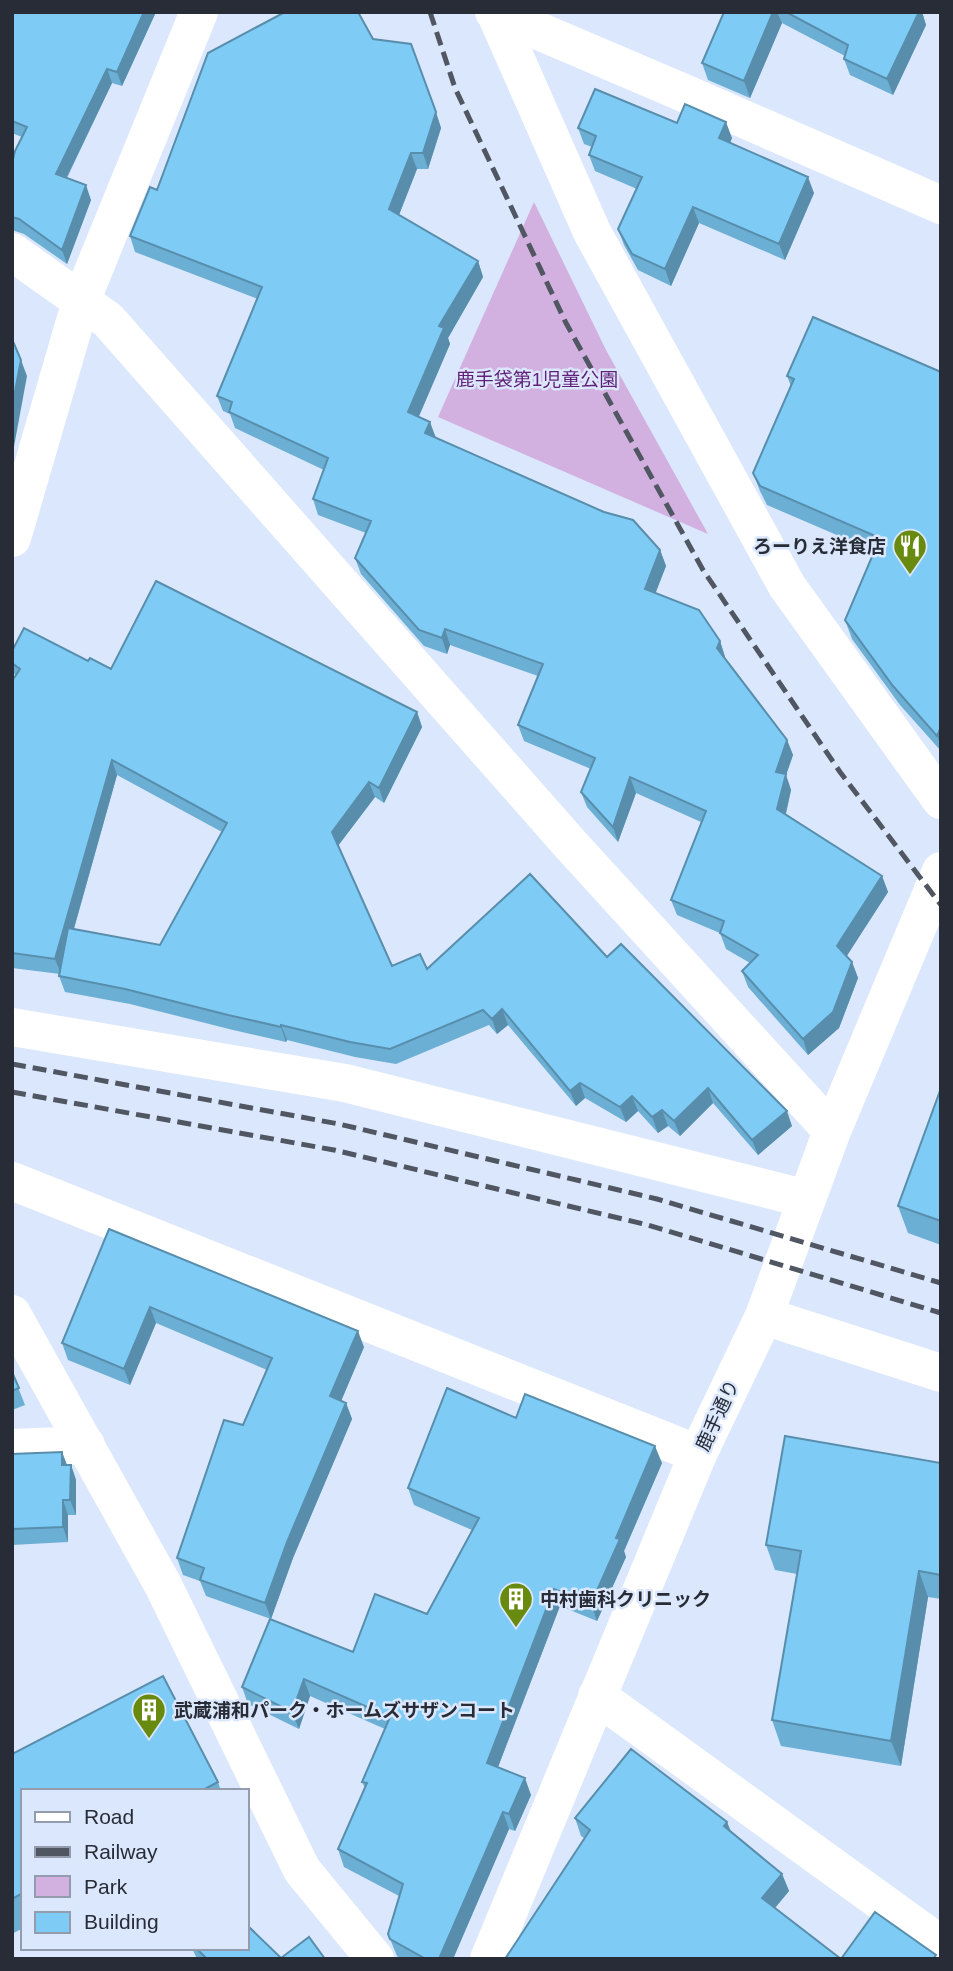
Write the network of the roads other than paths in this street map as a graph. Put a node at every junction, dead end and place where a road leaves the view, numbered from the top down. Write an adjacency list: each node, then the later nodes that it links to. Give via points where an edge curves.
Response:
1 (199, 12): 5 (street)
2 (494, 12): 3 (street); 7 (street, via 592,232 787,586)
3 (941, 205)
4 (12, 252): 5 (street)
5 (81, 301): 6 (street); 10 (street, via 108,320 570,845)
6 (12, 538)
7 (941, 800)
8 (941, 871): 10 (street, 鹿手通り)
9 (12, 1027): 12 (street, via 345,1083)
10 (832, 1130): 12 (street, 鹿手通り)
11 (12, 1181): 18 (street)
12 (807, 1199): 14 (street, 鹿手通り)
13 (12, 1314): 16 (street)
14 (764, 1315): 15 (street); 18 (street, 鹿手通り)
15 (941, 1373)
16 (86, 1445): 17 (street); 21 (street, via 163,1585 302,1870)
17 (12, 1448)
18 (698, 1454): 19 (street, 鹿手通り)
19 (597, 1696): 20 (street); 22 (street, 鹿手通り)
20 (941, 1945)
21 (375, 1959)
22 (489, 1959)

